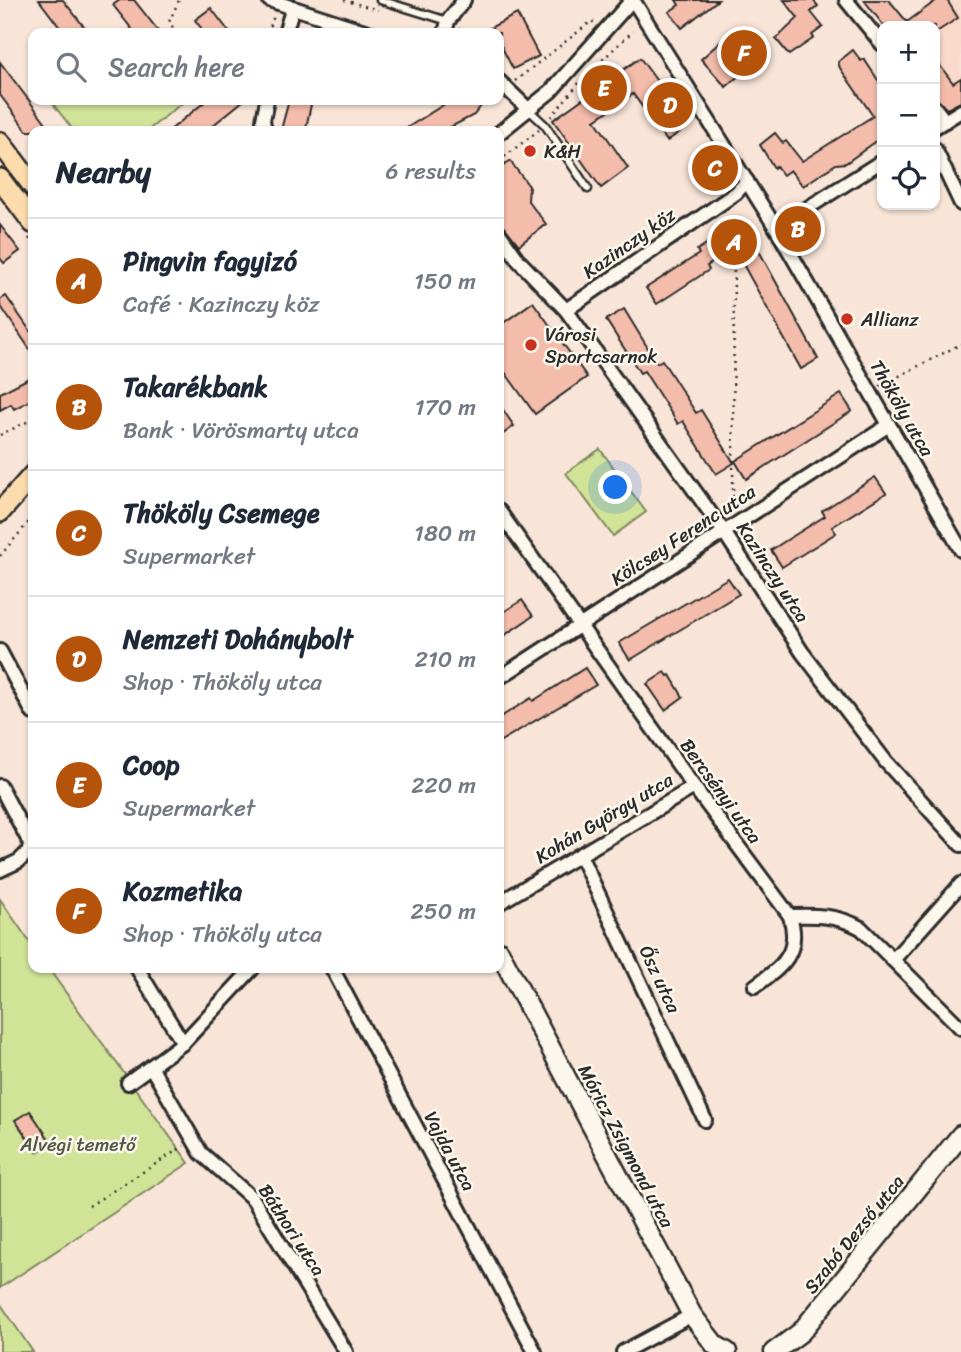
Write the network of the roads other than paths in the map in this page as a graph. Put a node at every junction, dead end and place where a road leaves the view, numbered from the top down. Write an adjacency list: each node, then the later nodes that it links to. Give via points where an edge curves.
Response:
1 (380, 0): 7 (lane)
2 (464, 0): 7 (street)
3 (632, 0): 13 (street, via 580,61); 23 (street, Thököly utca)
4 (846, 0): 10 (street)
5 (274, 1): 6 (street)
6 (293, 7): 8 (street); 9 (street)
7 (447, 27)
8 (287, 28)
9 (356, 28)
10 (877, 38)
11 (504, 85): 13 (street)
12 (266, 105): 16 (street)
13 (529, 110): 17 (street); 24 (lane, via 545,125)
14 (961, 111): 15 (street)
15 (940, 124)
16 (264, 126)
17 (504, 129)
18 (0, 142): 22 (main road)
19 (940, 160): 25 (street)
20 (877, 164): 27 (street)
21 (0, 179): 26 (main road)
22 (28, 179)
23 (747, 181): 27 (street, Thököly utca); 29 (street, Kazinczy köz)
24 (588, 189)
25 (961, 204)
26 (28, 216)
27 (776, 228): 30 (street, Thököly utca)
28 (504, 240): 29 (street, Kazinczy utca)
29 (566, 310): 34 (street, Kazinczy utca)
30 (889, 425): 34 (street, Kölcsey Ferenc utca); 35 (street, Thököly utca)
31 (28, 481): 32 (main road)
32 (0, 512)
33 (504, 518): 36 (street, Bercsényi utca)
34 (724, 531): 36 (street, Kölcsey Ferenc utca); 43 (street, Kazinczy utca, via 802,652 886,762)
35 (961, 550)
36 (580, 624): 38 (street, Kölcsey Ferenc utca); 41 (street, Bercsényi utca)
37 (0, 651): 39 (street)
38 (504, 675)
39 (28, 704)
40 (0, 786): 42 (street)
41 (694, 787): 45 (street, Kohán György utca); 49 (street, Bercsényi utca)
42 (28, 839)
43 (961, 845)
44 (28, 852): 46 (street)
45 (580, 855): 48 (street, Kohán György utca); 60 (street, Ősz utca)
46 (0, 870)
47 (961, 884): 51 (street)
48 (504, 900)
49 (790, 916): 51 (street, via 822,914 844,919 861,928); 55 (street, via 795,933 792,952 776,972)
50 (504, 960): 62 (main road, Móricz Zsigmond utca)
51 (893, 960): 56 (street)
52 (140, 973): 57 (street)
53 (248, 973): 57 (street)
54 (335, 973): 64 (street, Vajda utca)
55 (755, 986)
56 (961, 1028)
57 (183, 1043): 58 (street)
58 (151, 1068): 59 (street); 63 (street, Báthori utca, via 196,1145 253,1199)
59 (128, 1083)
60 (705, 1120)
61 (961, 1135): 67 (main road, Szabó Dezső utca, via 801,1332)
62 (692, 1315): 65 (street); 66 (main road, Móricz Zsigmond utca, via 715,1345)
63 (346, 1352)
64 (534, 1352)
65 (623, 1352)
66 (727, 1352)
67 (774, 1352)

